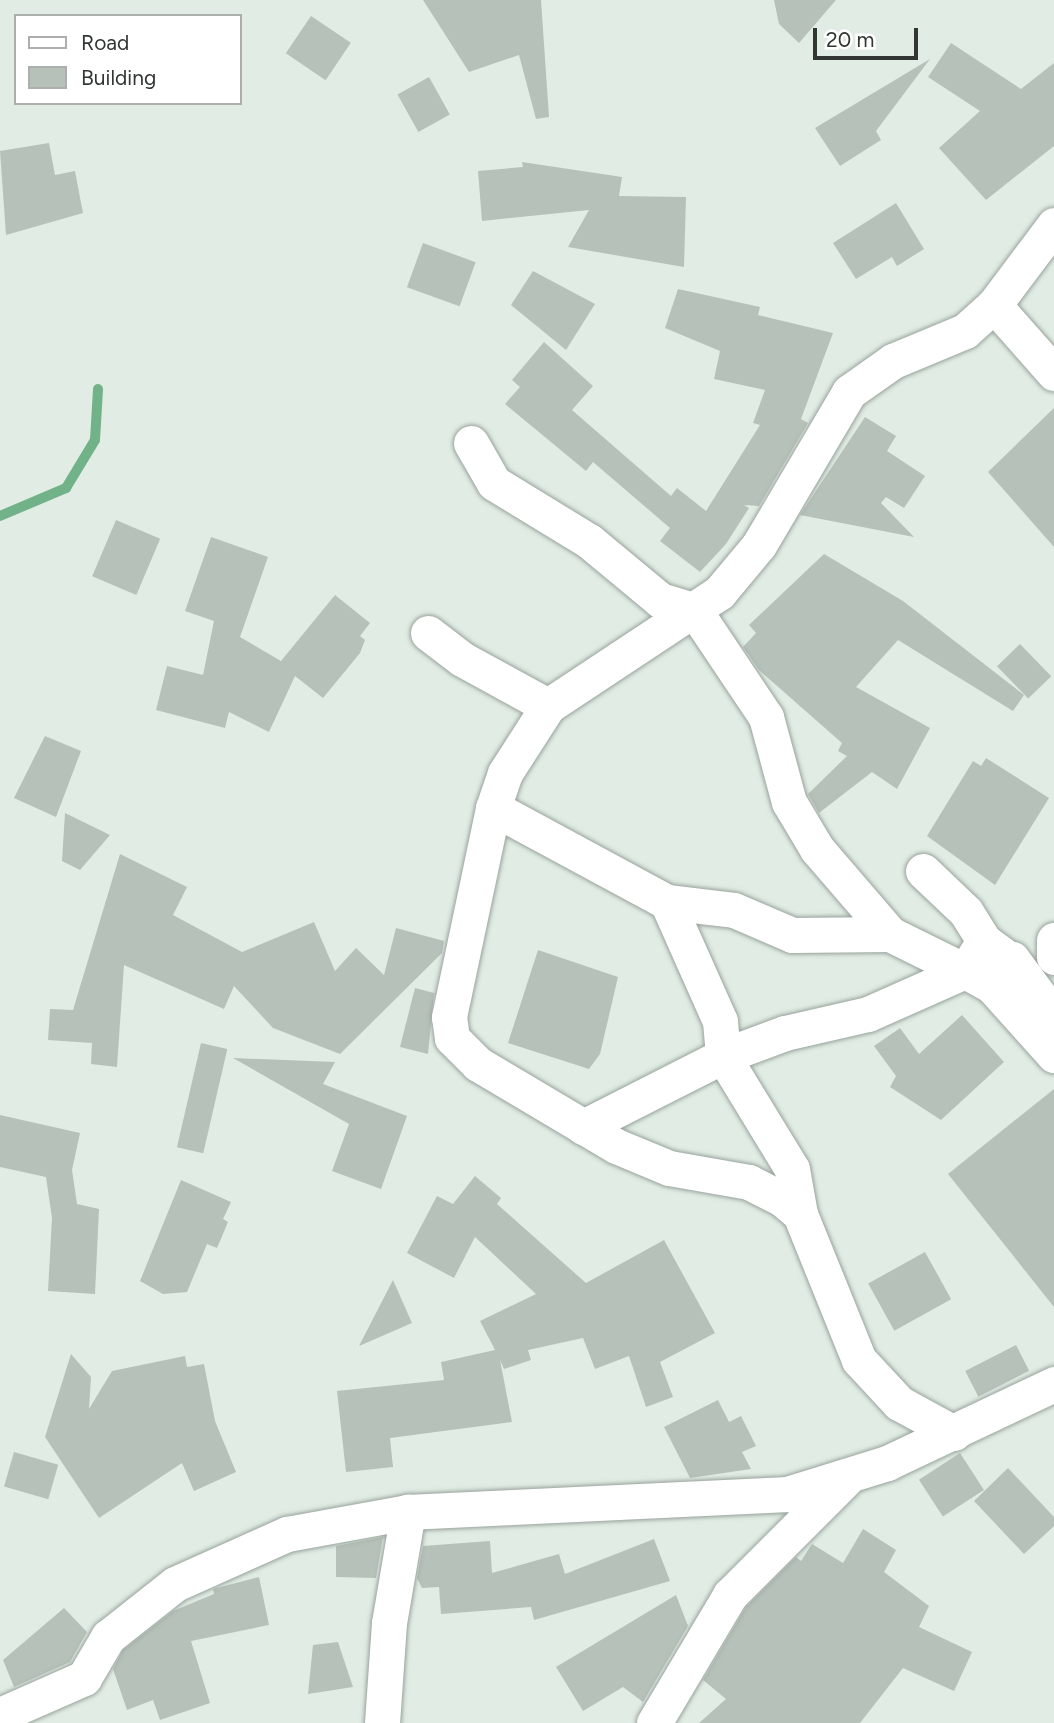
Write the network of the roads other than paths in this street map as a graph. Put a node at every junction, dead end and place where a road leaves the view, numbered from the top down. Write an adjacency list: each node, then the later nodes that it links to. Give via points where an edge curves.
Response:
1 (1054, 225): 2 (street)
2 (994, 305): 3 (street); 5 (street, via 965,331 893,361 849,393 759,545)
3 (1054, 373)
4 (471, 443): 5 (street, via 494,483 589,541 660,600)
5 (695, 611): 7 (street); 12 (street, via 766,717 789,802)
6 (428, 633): 7 (street, via 462,659)
7 (548, 706): 8 (street, via 505,773)
8 (494, 808): 10 (street); 20 (street, via 449,1017 452,1038 509,1085)
9 (923, 871): 16 (street, via 966,912)
10 (667, 902): 11 (street, via 734,910 792,935); 19 (street, via 720,1021)
11 (845, 932): 12 (street); 14 (street, via 897,967)
12 (890, 934): 14 (street)
13 (1054, 940): 15 (street)
14 (921, 953): 16 (street)
15 (1054, 957)
16 (987, 964): 17 (street); 18 (street); 19 (street, via 868,1014 785,1033)
17 (1054, 1016)
18 (1054, 1055)
19 (723, 1056): 20 (street); 21 (street, via 792,1169)
20 (583, 1128): 21 (street, via 661,1165 763,1188)
21 (800, 1214): 23 (street, via 859,1360 899,1403)
22 (1054, 1384): 23 (street)
23 (954, 1433): 24 (street)
24 (845, 1480): 25 (street, via 727,1500); 28 (street, via 730,1595)
25 (408, 1512): 26 (street, via 286,1535 201,1568 108,1637 84,1678); 27 (street, via 386,1648)
26 (0, 1715)
27 (382, 1723)
28 (654, 1723)

